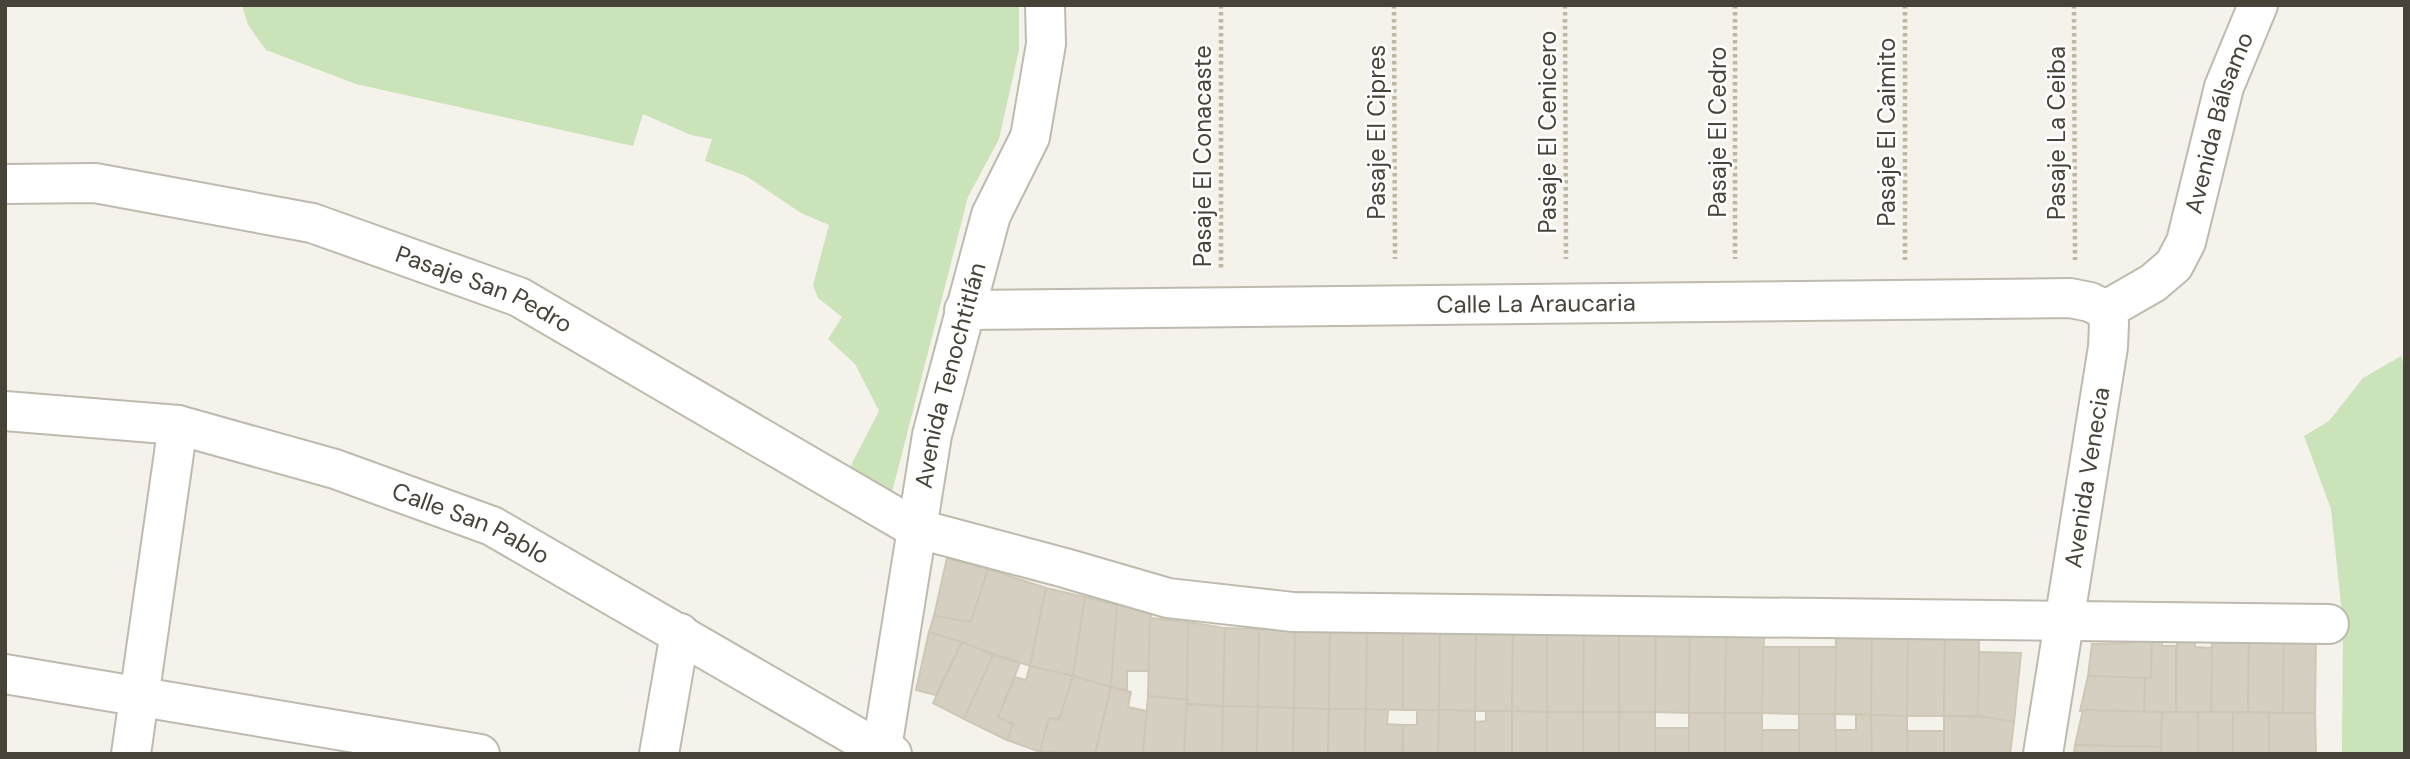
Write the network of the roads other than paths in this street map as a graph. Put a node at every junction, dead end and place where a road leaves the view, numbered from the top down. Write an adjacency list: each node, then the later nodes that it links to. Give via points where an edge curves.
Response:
1 (1045, 5): 4 (street, Avenida Tenochtitlán, via 1046,44 1030,136 991,215)
2 (2258, 5): 5 (street, Avenida Bálsamo, via 2224,87 2186,242 2174,265 2153,283)
3 (5, 184): 8 (street, Pasaje San Pedro, via 95,183 312,223 519,297)
4 (964, 310): 5 (street, Calle La Araucaria, via 2070,298); 8 (street, Avenida Tenochtitlán, via 932,435)
5 (2106, 310): 9 (street, Avenida Venecia, via 2108,347)
6 (5, 411): 7 (street, Calle San Pablo)
7 (178, 425): 11 (street, Calle San Pablo, via 335,469 492,526); 13 (street)
8 (915, 528): 9 (street, Pasaje San Pedro, via 1168,598 1293,612); 14 (street, Avenida Tenochtitlán)
9 (2064, 621): 10 (street, Pasaje San Pedro); 18 (street, Avenida Venecia)
10 (2329, 624)
11 (680, 633): 14 (street, Calle San Pablo); 17 (street)
12 (5, 674): 13 (street)
13 (139, 696): 15 (street); 16 (street)
14 (885, 753)
15 (131, 754)
16 (480, 754)
17 (659, 754)
18 (2043, 754)

